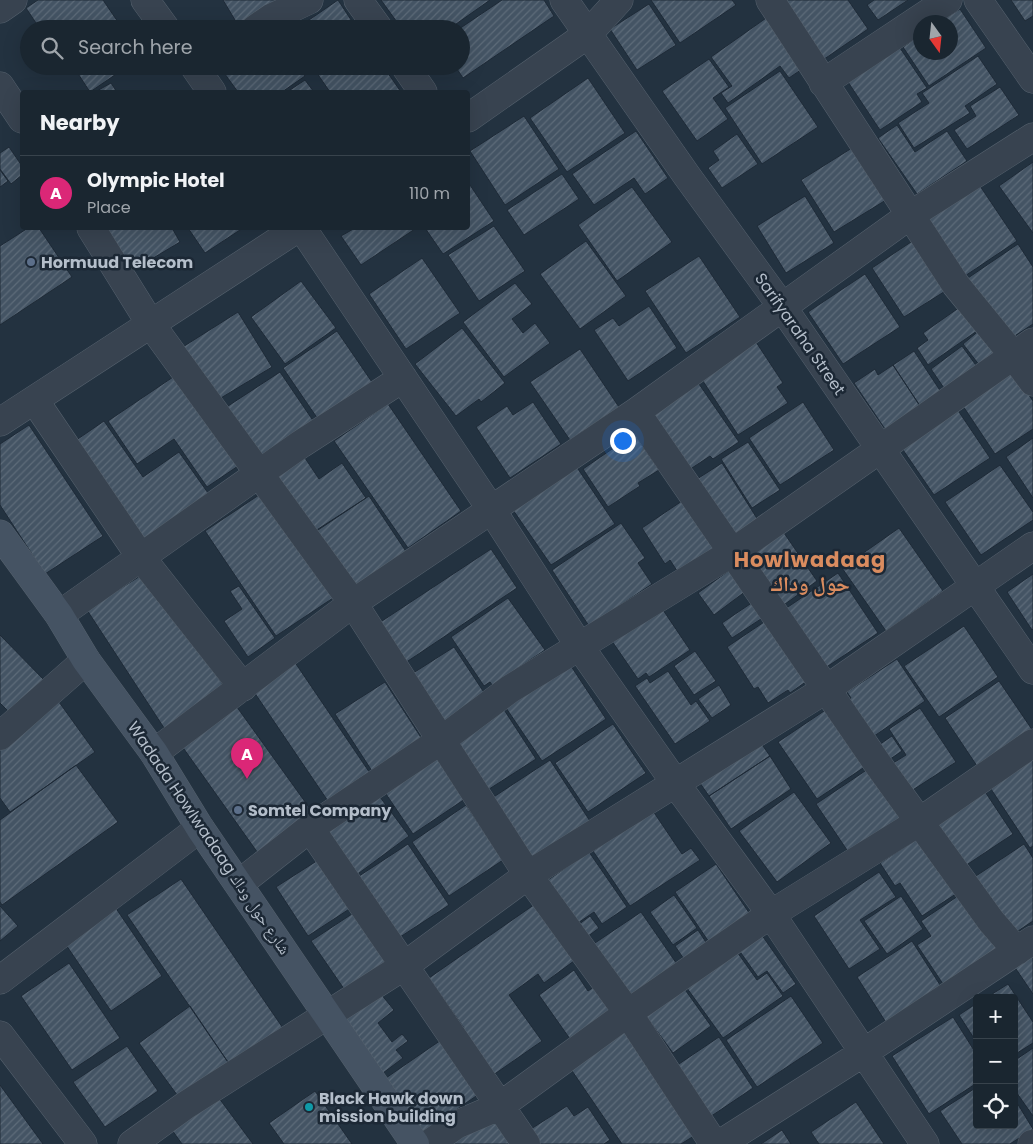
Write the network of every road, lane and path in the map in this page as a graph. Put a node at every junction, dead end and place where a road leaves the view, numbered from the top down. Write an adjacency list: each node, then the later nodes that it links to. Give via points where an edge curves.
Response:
1 (13, 0): 10 (street)
2 (145, 0): 11 (street)
3 (309, 0): 12 (street)
4 (358, 0): 13 (street)
5 (564, 0): 14 (street, Sarifyaraha Street)
6 (620, 0): 14 (street)
7 (770, 0): 18 (street)
8 (948, 0): 18 (street)
9 (978, 0): 17 (street)
10 (0, 9)
11 (159, 20)
12 (268, 20)
13 (372, 20)
14 (588, 34): 23 (street); 29 (street, Sarifyaraha Street)
15 (202, 75): 20 (street)
16 (411, 75): 21 (street)
17 (1033, 79)
18 (823, 83): 25 (street)
19 (0, 86): 22 (street)
20 (211, 90)
21 (422, 90)
22 (20, 116)
23 (470, 117)
24 (1033, 137): 25 (street)
25 (910, 216): 29 (street); 31 (street, via 956,285)
26 (92, 230): 30 (street)
27 (295, 230): 30 (street)
28 (303, 230): 32 (street)
29 (783, 308): 35 (street); 37 (street, Sarifyaraha Street)
30 (150, 323): 34 (street); 38 (street)
31 (1023, 349): 33 (street); 37 (street)
32 (403, 378): 38 (street); 39 (street)
33 (1033, 382)
34 (35, 401): 36 (street); 43 (street)
35 (636, 412): 39 (street); 42 (street)
36 (0, 422)
37 (878, 449): 42 (street); 44 (street, Sarifyaraha Street)
38 (258, 475): 43 (street); 45 (street)
39 (491, 510): 45 (street); 47 (street)
40 (2, 541): 46 (street, Wadada Howlwadaag شارع حول وداك)
41 (1033, 546): 44 (street)
42 (733, 552): 47 (street); 51 (street)
43 (140, 556): 46 (street); 50 (street)
44 (975, 585): 49 (street, Sarifyaraha Street); 51 (street)
45 (353, 603): 50 (street); 53 (street)
46 (59, 615): 48 (street, Wadada Howlwadaag شارع حول وداك)
47 (580, 647): 53 (street, via 510,689); 56 (street)
48 (86, 660): 52 (street); 55 (street, Wadada Howlwadaag شارع حول وداك)
49 (1033, 670)
50 (243, 687): 55 (street)
51 (828, 688): 56 (street); 57 (street)
52 (0, 736)
53 (443, 739): 59 (street); 60 (street)
54 (1033, 742): 57 (street)
55 (154, 753): 58 (street, Wadada Howlwadaag شارع حول وداك)
56 (676, 784): 60 (street); 62 (street)
57 (919, 822): 62 (street); 63 (street, via 991,922)
58 (200, 828): 61 (street, Wadada Howlwadaag شارع حول وداك); 65 (street)
59 (310, 828): 61 (street); 64 (street)
60 (528, 875): 64 (street); 66 (street)
61 (240, 883): 67 (street, Wadada Howlwadaag شارع حول وداك)
62 (771, 914): 66 (street); 69 (street)
63 (1025, 946): 69 (street)
64 (404, 966): 67 (street); 70 (street)
65 (0, 980)
66 (628, 1013): 70 (street); 76 (street)
67 (327, 1015): 72 (street, via 186,1105); 73 (street, Wadada Howlwadaag شارع حول وداك)
68 (0, 1035): 71 (street)
69 (863, 1054): 77 (street); 78 (street)
70 (500, 1106): 74 (street, via 456,1125); 75 (street)
71 (83, 1144)
72 (132, 1144)
73 (415, 1144)
74 (429, 1144)
75 (526, 1144)
76 (714, 1144)
77 (720, 1144)
78 (925, 1144)

